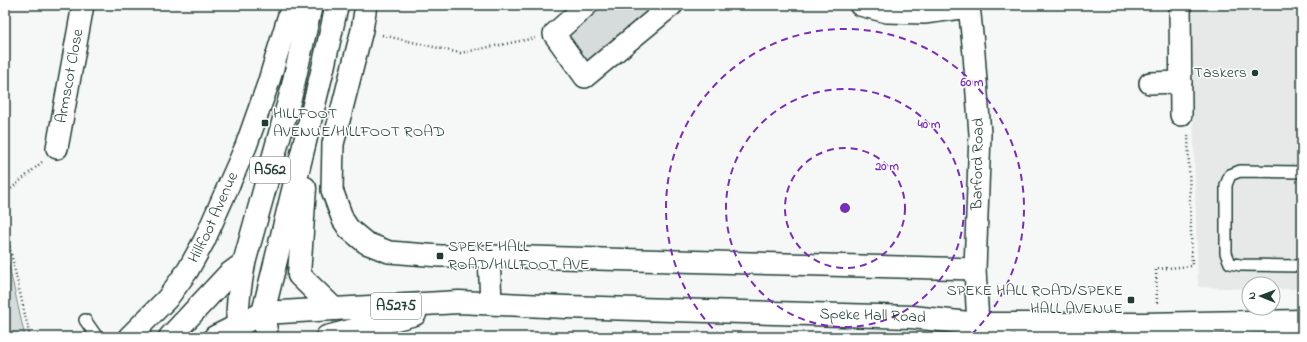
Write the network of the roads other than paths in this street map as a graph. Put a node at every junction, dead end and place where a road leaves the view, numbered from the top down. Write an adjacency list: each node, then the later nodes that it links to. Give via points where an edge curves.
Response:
1 (84, 5): 15 (street, Armscot Close)
2 (292, 5): 30 (street, Hillfoot Avenue, via 246,146 212,224 188,270 167,299)
3 (311, 5): 18 (highway, A562, via 290,94)
4 (337, 5): 14 (highway, A562)
5 (366, 5): 17 (street, via 333,144 332,190 343,220 349,229 366,243 389,252)
6 (587, 5): 7 (street, via 554,34 585,77)
7 (672, 5)
8 (860, 5): 10 (street, via 887,12 924,13)
9 (1180, 5): 11 (street)
10 (969, 6): 20 (street, Barford Road, via 980,134)
11 (1181, 82): 12 (street); 13 (street)
12 (1150, 83)
13 (1181, 115)
14 (309, 127): 23 (highway, via 299,275); 24 (highway, A562)
15 (57, 148)
16 (1302, 172): 19 (lane, via 1240,171 1230,175 1226,185 1226,252 1230,263)
17 (489, 256): 20 (street); 22 (street)
18 (244, 262): 31 (highway, A562); 33 (highway, via 229,274)
19 (1302, 266)
20 (975, 269): 28 (street, Barford Road)
21 (458, 302): 22 (highway, Speke Hall Road); 23 (highway, Speke Hall Road / A5275); 36 (highway, Speke Hall Road / A5275)
22 (491, 303): 28 (highway, Speke Hall Road, via 912,317)
23 (334, 309): 24 (highway, Speke Hall Road / A5275)
24 (264, 313): 31 (highway, Speke Hall Road); 35 (highway, A562)
25 (85, 320): 32 (lane)
26 (1302, 321): 29 (highway, Speke Hall Road)
27 (1147, 328): 28 (highway, Speke Hall Road); 29 (highway, Speke Hall Road)
28 (978, 330)
29 (1197, 330)
30 (135, 331)
31 (238, 331): 34 (highway, Speke Hall Road)
32 (97, 337)
33 (170, 337)
34 (214, 337)
35 (267, 337)
36 (327, 337)

